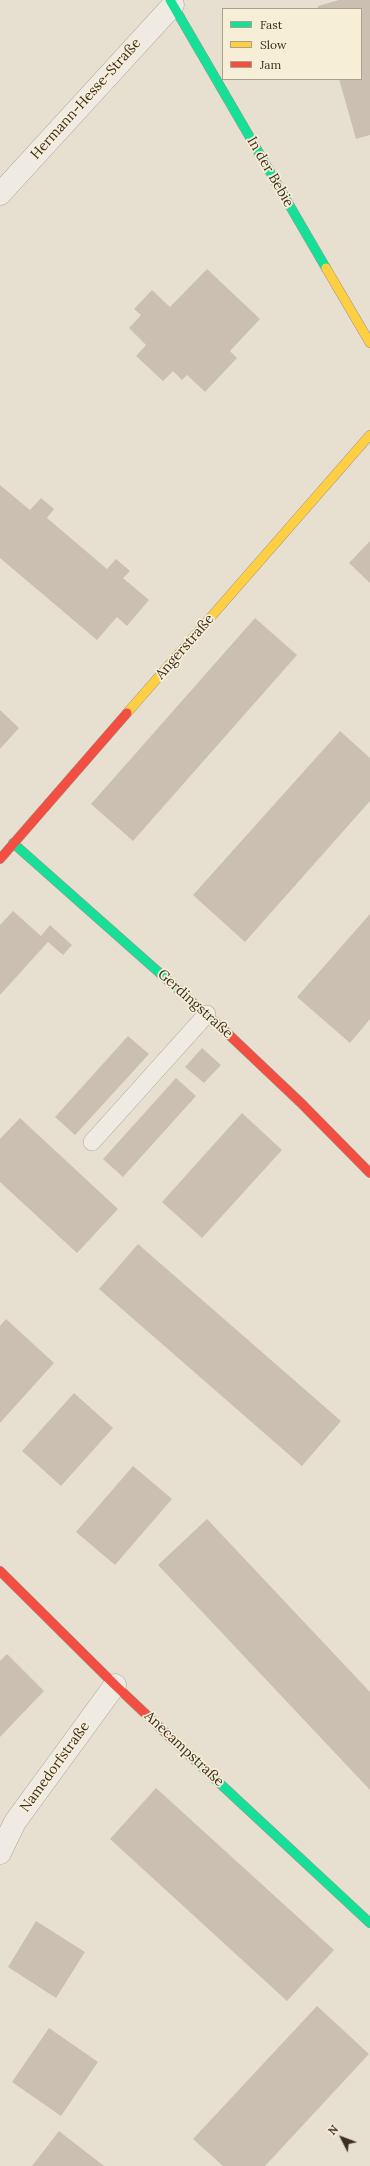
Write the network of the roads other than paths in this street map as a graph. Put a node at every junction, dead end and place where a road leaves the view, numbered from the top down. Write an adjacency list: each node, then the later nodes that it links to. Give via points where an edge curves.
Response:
1 (172, 2): 2 (street, Hermann-Hesse-Straße); 3 (street, In der Bebie)
2 (0, 194)
3 (370, 343)
4 (370, 435): 5 (street, Angerstraße)
5 (13, 843): 6 (street, Angerstraße); 7 (street, Gerdingstraße)
6 (0, 858)
7 (207, 1014): 8 (lane); 9 (street, Gerdingstraße)
8 (92, 1142)
9 (370, 1173)
10 (0, 1572): 11 (street, Anecampstraße)
11 (115, 1685): 12 (street, Namedorfstraße, via 15,1822); 13 (street, Anecampstraße)
12 (0, 1853)
13 (370, 1923)

